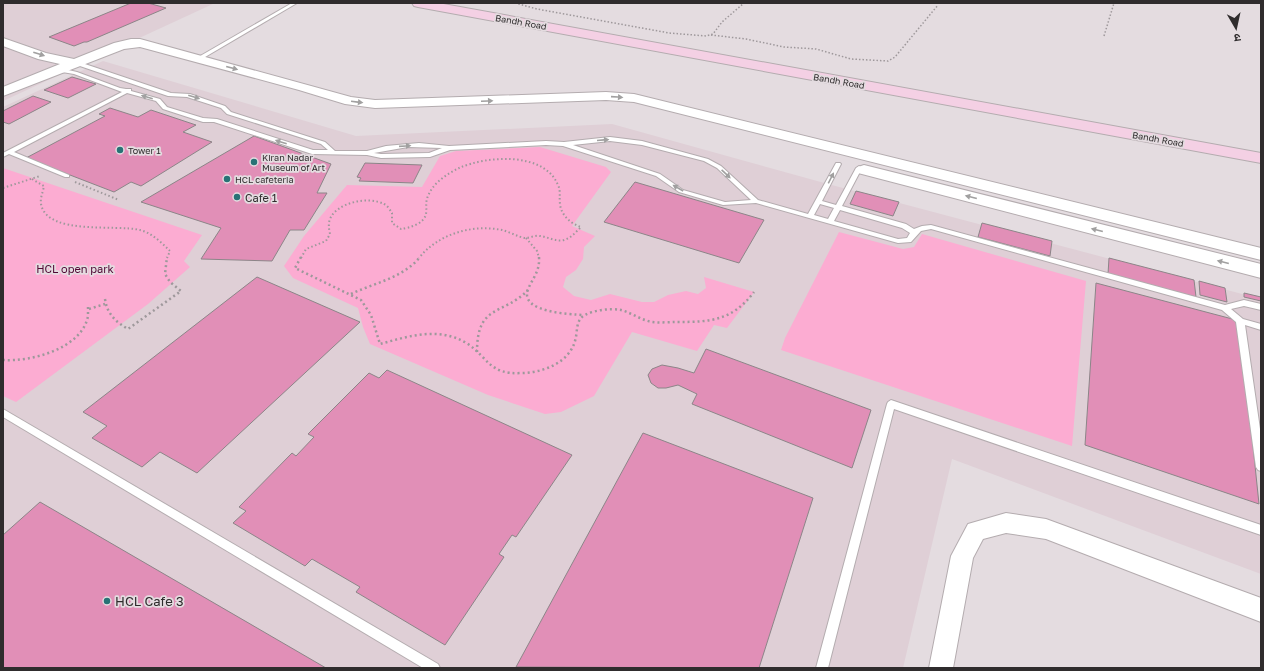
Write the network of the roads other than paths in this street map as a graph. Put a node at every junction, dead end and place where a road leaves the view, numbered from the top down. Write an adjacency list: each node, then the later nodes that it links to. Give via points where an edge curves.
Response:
1 (295, 3): 7 (lane)
2 (418, 3): 23 (main road, Bandh Road)
3 (459, 3): 18 (main road, Bandh Road)
4 (3, 42): 8 (street, one-way to 8, via 44,56)
5 (119, 46): 7 (street, via 140,43); 8 (street); 20 (street, via 357,115 625,108)
6 (3, 53): 9 (street)
7 (198, 59): 20 (street, one-way to 20, via 350,101 375,104 606,96 634,98)
8 (76, 63): 9 (street); 10 (lane)
9 (60, 70): 11 (lane); 12 (street); 13 (street)
10 (141, 85): 11 (lane); 14 (lane, one-way to 14, via 170,94 188,95 223,107)
11 (128, 91): 15 (lane, one-way to 11, via 203,120 165,108 158,100); 21 (lane)
12 (3, 92)
13 (3, 99)
14 (229, 113): 15 (lane); 19 (lane, via 323,144)
15 (215, 120): 19 (lane, one-way to 15, via 312,152)
16 (564, 144): 17 (lane); 27 (lane, one-way to 16, via 725,204 681,191 658,176); 27 (lane, one-way to 27, via 610,139 642,143 706,160 720,167)
17 (449, 148): 22 (lane, via 430,155 381,156); 22 (lane, one-way to 17, via 380,148 436,144)
18 (1261, 150)
19 (333, 152): 22 (lane)
20 (822, 152): 24 (street); 33 (street)
21 (6, 153): 26 (lane)
22 (367, 153)
23 (1261, 158)
24 (838, 164): 25 (street); 28 (lane, one-way to 24)
25 (859, 168): 29 (lane); 34 (street, one-way to 25)
26 (68, 176)
27 (756, 201): 30 (lane)
28 (819, 202): 29 (lane); 30 (lane)
29 (838, 207): 31 (lane); 32 (lane, via 910,228)
30 (810, 217): 31 (lane)
31 (830, 222): 32 (lane, via 898,241 909,240)
32 (914, 233): 36 (lane, via 920,228 931,227)
33 (1261, 254)
34 (1261, 271)
35 (1261, 307): 36 (lane, via 1244,303)
36 (1225, 308): 37 (lane)
37 (1240, 321): 38 (lane); 40 (lane)
38 (1261, 327)
39 (3, 413): 44 (lane)
40 (1259, 436): 41 (lane)
41 (1261, 467)
42 (1261, 530): 45 (lane, via 891,404)
43 (1261, 610): 46 (street, via 1046,529 1006,523 976,531 962,556)
44 (434, 668)
45 (822, 668)
46 (942, 668)

